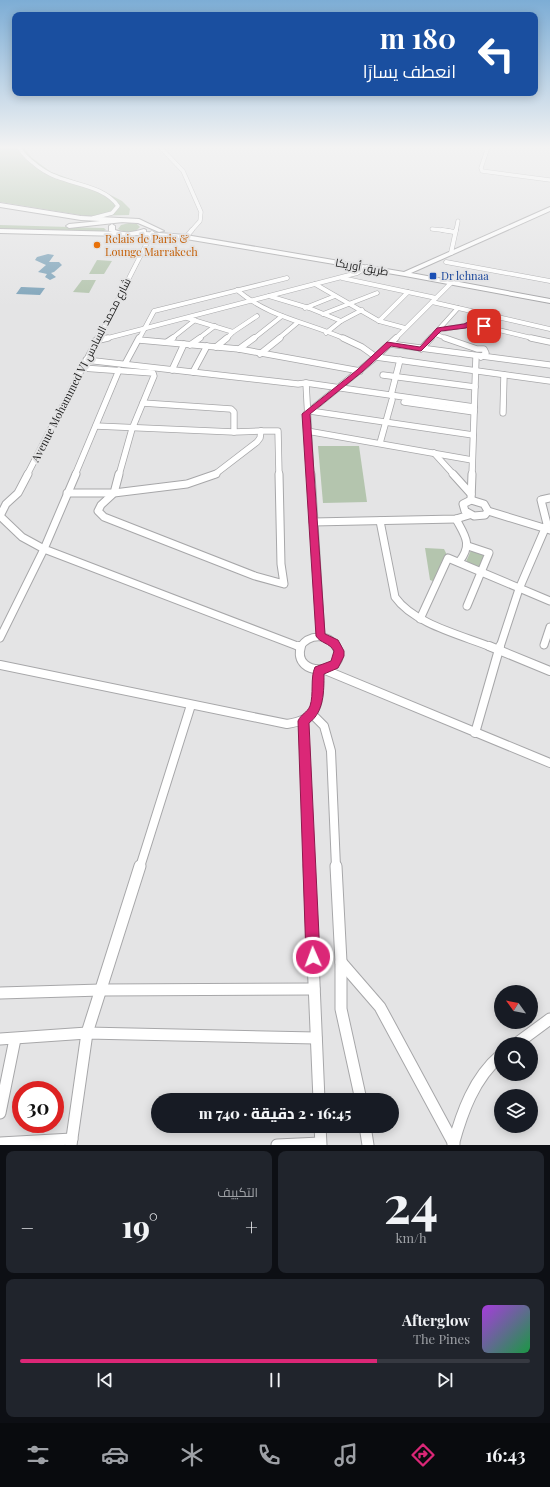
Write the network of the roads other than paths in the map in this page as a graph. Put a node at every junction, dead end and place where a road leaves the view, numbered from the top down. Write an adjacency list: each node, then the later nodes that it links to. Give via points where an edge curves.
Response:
1 (114, 200): 7 (street, via 118,206 112,213)
2 (196, 200): 22 (street, via 201,212 200,221)
3 (0, 205): 6 (street)
4 (550, 209): 23 (street)
5 (550, 215): 24 (street)
6 (81, 218): 7 (street); 13 (main road, via 84,220 82,223)
7 (91, 219): 8 (street, طريق أوريكا); 10 (street)
8 (124, 221): 10 (main road); 12 (street, طريق أوريكا, via 139,221); 14 (street)
9 (458, 221): 17 (street)
10 (105, 223): 13 (main road); 14 (street)
11 (0, 224): 13 (main road)
12 (146, 225): 18 (street, via 146,229); 21 (street, طريق أوريكا)
13 (70, 226)
14 (112, 226): 20 (street, via 112,231)
15 (432, 229): 17 (street)
16 (0, 231): 20 (main road)
17 (454, 232): 23 (street)
18 (137, 233): 19 (street, طريق أوريكا); 20 (street, طريق أوريكا)
19 (152, 233): 21 (street, طريق أوريكا); 67 (street, Avenue Mohammed VI شارع محمد السادس)
20 (122, 234)
21 (174, 235): 22 (street, طريق أوريكا)
22 (186, 237): 25 (street, طريق أوريكا)
23 (451, 253): 26 (street)
24 (446, 262): 27 (street); 30 (street)
25 (367, 267): 26 (street, طريق أوريكا); 28 (street)
26 (405, 274): 27 (street, طريق أوريكا)
27 (416, 276): 31 (street, طريق أوريكا)
28 (340, 277): 32 (street); 34 (street)
29 (287, 278): 33 (street)
30 (550, 281)
31 (451, 282): 38 (street); 41 (street, طريق أوريكا)
32 (316, 284): 36 (street); 37 (street)
33 (237, 290): 39 (street); 40 (street)
34 (408, 292): 38 (street); 55 (street)
35 (377, 293): 43 (street)
36 (268, 296): 40 (street); 44 (street)
37 (335, 296): 43 (street); 44 (street)
38 (436, 298): 42 (street)
39 (200, 300): 47 (street); 59 (street, via 154,311)
40 (248, 301): 47 (street); 51 (street)
41 (550, 301)
42 (432, 302): 45 (street); 60 (street)
43 (350, 303): 46 (street); 49 (street)
44 (304, 308): 49 (street)
45 (458, 308): 48 (street); 62 (street)
46 (362, 310): 54 (street); 55 (street)
47 (210, 311): 52 (street)
48 (477, 312): 57 (street); 61 (street)
49 (323, 314): 54 (street)
50 (257, 316): 63 (street)
51 (282, 316): 56 (street); 75 (street)
52 (186, 318): 53 (street); 59 (street)
53 (195, 320): 58 (street); 68 (street)
54 (341, 321): 64 (street)
55 (379, 321): 60 (street)
56 (297, 322): 64 (street); 77 (street)
57 (470, 323): 62 (street, via 466,326); 69 (street)
58 (215, 326): 63 (street); 72 (street)
59 (144, 328): 66 (street); 67 (street)
60 (405, 328): 71 (street)
61 (550, 329)
62 (439, 330): 65 (street)
63 (233, 332): 74 (street)
64 (326, 333): 78 (street, via 354,342)
65 (435, 334): 76 (street); 79 (street, via 484,349 486,353)
66 (140, 340): 68 (street); 82 (street)
67 (95, 341): 80 (street, Avenue Mohammed VI شارع محمد السادس)
68 (167, 342): 70 (street)
69 (550, 342)
70 (184, 344): 72 (street); 86 (street)
71 (390, 344): 76 (street); 78 (street)
72 (190, 345): 73 (street)
73 (207, 346): 74 (street); 89 (street)
74 (216, 347): 75 (street)
75 (239, 349): 77 (street)
76 (421, 350): 79 (street)
77 (260, 354): 87 (street)
78 (376, 357): 81 (street); 87 (street)
79 (479, 357): 83 (street); 88 (street)
80 (86, 360): 82 (street); 84 (street, Avenue Mohammed VI شارع محمد السادس)
81 (400, 360): 88 (street); 92 (street)
82 (125, 364): 86 (street)
83 (550, 365)
84 (82, 368): 85 (street); 116 (street, Avenue Mohammed VI شارع محمد السادس, via 18,493)
85 (119, 370): 98 (street, via 154,374); 103 (street)
86 (172, 370): 89 (street)
87 (360, 371): 96 (street)
88 (476, 371): 91 (street); 95 (street)
89 (194, 372): 94 (street)
90 (383, 375): 92 (street)
91 (504, 375): 93 (street); 101 (street)
92 (396, 377): 95 (street); 97 (street)
93 (550, 381)
94 (305, 385): 96 (street); 100 (street)
95 (475, 387): 99 (street)
96 (337, 390): 97 (street); 100 (street)
97 (392, 398): 99 (street); 102 (street)
98 (142, 403): 104 (street); 107 (street, via 231,409 234,412)
99 (474, 410): 108 (street)
100 (308, 412): 102 (street); 106 (street)
101 (503, 413)
102 (386, 422): 108 (street); 109 (street)
103 (96, 426): 104 (street); 112 (street)
104 (132, 429): 107 (street); 113 (street)
105 (261, 431): 107 (street); 113 (street, via 257,442 214,475 187,484); 113 (street, via 278,431 281,564 284,584 255,576 104,517 99,514 98,508)
106 (307, 431): 109 (street); 122 (street)
107 (234, 432)
108 (473, 435): 111 (street)
109 (380, 443): 110 (street)
110 (434, 453): 111 (street); 114 (street)
111 (472, 460): 114 (street)
112 (67, 493): 113 (street); 125 (street)
113 (114, 493)
114 (471, 497): 117 (street, via 483,503); 118 (street, via 463,506)
115 (550, 498): 123 (street, via 540,500 547,520)
116 (3, 503): 119 (street, Avenue Mohammed VI شارع محمد السادس)
117 (488, 511): 118 (street, via 481,517); 123 (street)
118 (468, 515): 120 (street)
119 (0, 516): 125 (street, via 22,537)
120 (456, 519): 121 (street); 124 (street)
121 (380, 521): 122 (street); 131 (street, via 395,597 405,610)
122 (313, 522): 133 (street)
123 (547, 529): 128 (street)
124 (468, 546): 126 (street, via 467,552); 127 (street, via 489,552)
125 (44, 549): 134 (street); 136 (street)
126 (459, 562): 127 (street); 131 (street, via 447,559)
127 (480, 573): 128 (street); 130 (street)
128 (519, 589): 129 (street); 137 (street)
129 (550, 601)
130 (467, 606)
131 (420, 619): 137 (street)
132 (550, 627): 135 (street)
133 (321, 636): 136 (street, via 310,637); 139 (street, via 335,643 339,651 338,660 330,668)
134 (0, 638)
135 (544, 645)
136 (300, 647): 139 (street, via 299,656 304,664)
137 (499, 650): 140 (street); 143 (street)
138 (0, 665): 141 (street)
139 (322, 670): 142 (street, via 318,695); 143 (street)
140 (550, 671)
141 (191, 705): 142 (street, via 278,723 287,724); 147 (street)
142 (308, 718): 145 (street, via 324,726 331,751); 146 (street)
143 (475, 733): 144 (street)
144 (550, 763)
145 (341, 962): 157 (street, via 341,1009); 164 (street, via 380,1007)
146 (314, 989): 147 (street); 152 (street)
147 (101, 990): 148 (street); 150 (street)
148 (0, 993)
149 (550, 1020): 151 (street)
150 (87, 1033): 152 (street); 154 (street); 161 (street)
151 (526, 1037)
152 (316, 1038): 156 (street)
153 (0, 1039): 154 (street)
154 (15, 1039): 158 (street)
155 (494, 1060): 164 (street, via 467,1103)
156 (319, 1093)
157 (359, 1093)
158 (0, 1113)
159 (320, 1133): 163 (street)
160 (366, 1133): 166 (street)
161 (71, 1142): 162 (street)
162 (0, 1143)
163 (321, 1144): 165 (street)
164 (454, 1144)
165 (277, 1145)
166 (368, 1145)

